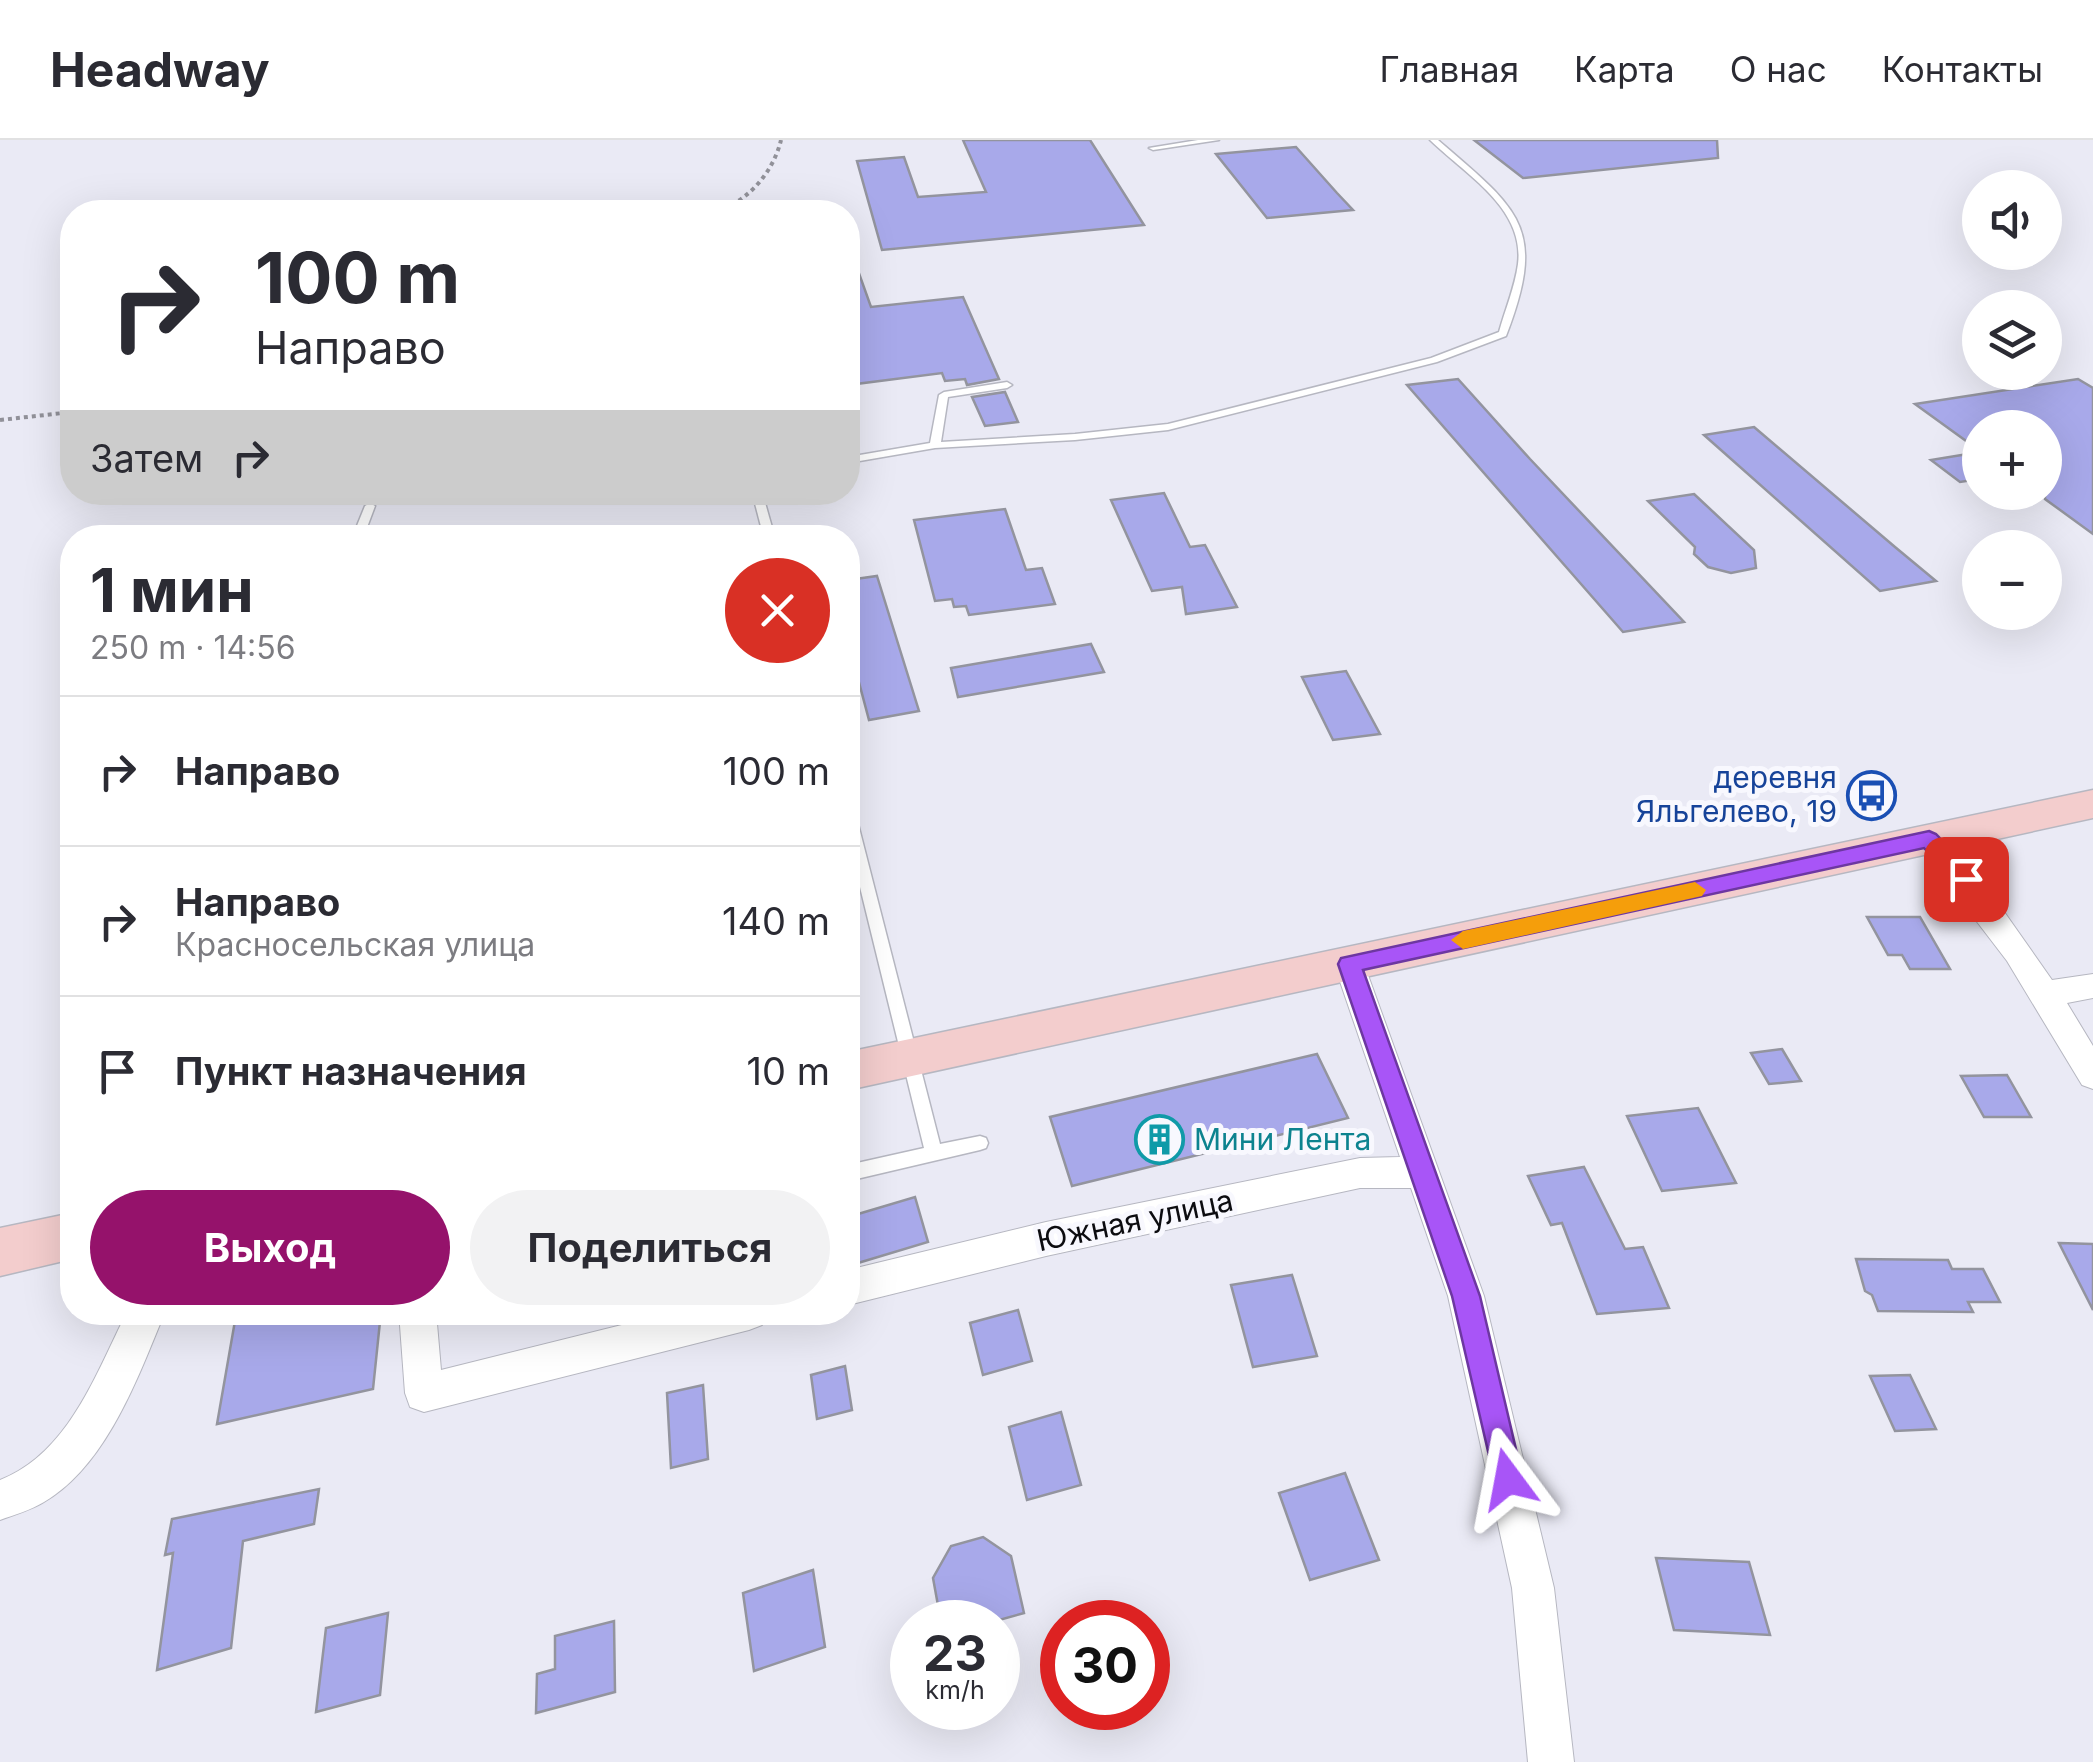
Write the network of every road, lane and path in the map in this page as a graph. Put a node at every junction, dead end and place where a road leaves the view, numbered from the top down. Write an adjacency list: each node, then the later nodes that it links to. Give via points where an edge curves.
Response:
1 (781, 140): 5 (path, via 776,164)
2 (1215, 140): 4 (lane)
3 (1434, 140): 9 (lane, via 1492,192 1518,229 1523,258 1503,334 1434,360 1168,426)
4 (1153, 148)
5 (740, 200)
6 (1007, 385): 9 (lane, via 944,396)
7 (60, 413): 8 (path)
8 (0, 420)
9 (935, 445): 10 (lane)
10 (860, 458)
11 (370, 506): 12 (lane)
12 (362, 525)
13 (2093, 804): 14 (main road)
14 (1929, 839): 16 (main road); 18 (street, via 1966,879)
15 (860, 860): 19 (lane)
16 (1349, 964): 19 (main road); 25 (street)
17 (2093, 986): 18 (street)
18 (2046, 994): 21 (street)
19 (910, 1058): 20 (main road); 23 (lane)
20 (860, 1068)
21 (2093, 1075)
22 (980, 1143): 23 (lane)
23 (934, 1153): 24 (lane)
24 (860, 1170)
25 (1425, 1172): 28 (street, Южная улица, via 1360,1173); 33 (street, via 1466,1296 1532,1588)
26 (60, 1239): 27 (main road)
27 (0, 1252)
28 (860, 1285)
29 (140, 1325): 32 (street, via 72,1454 23,1494)
30 (418, 1325): 31 (street, via 424,1393)
31 (697, 1325)
32 (0, 1500)
33 (1552, 1762)

